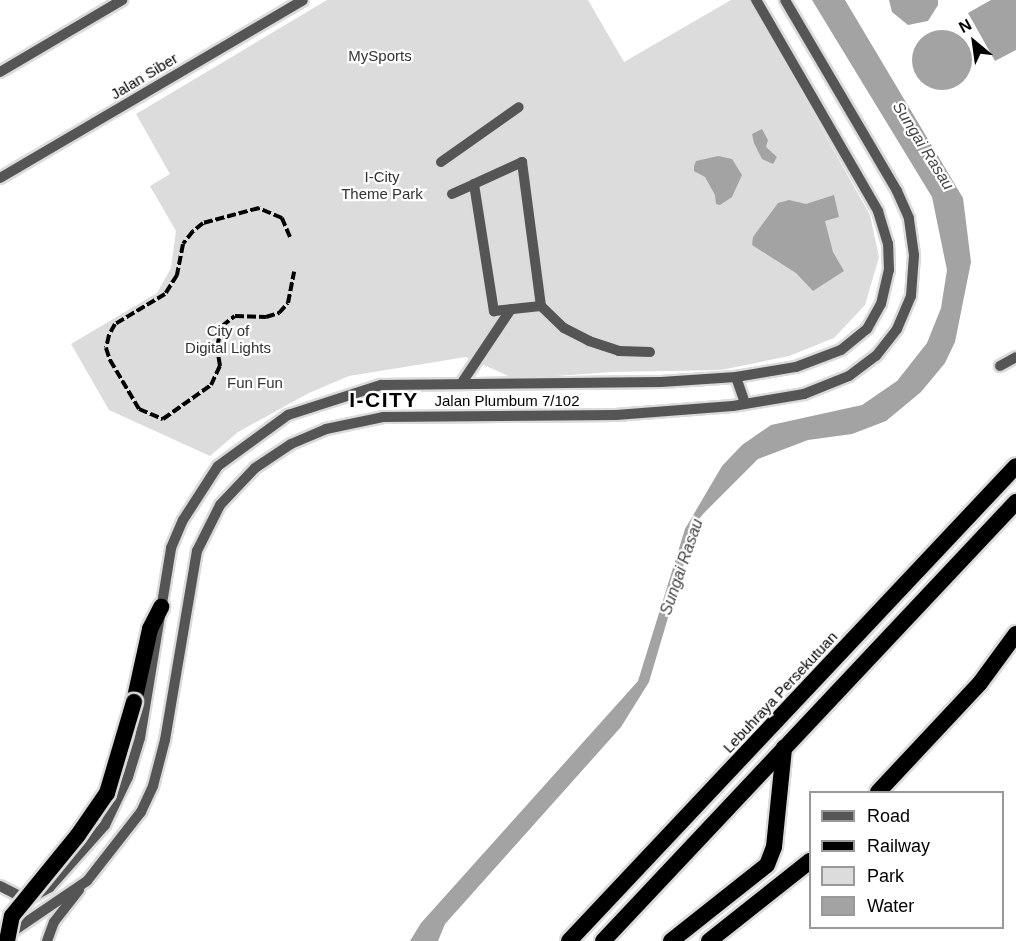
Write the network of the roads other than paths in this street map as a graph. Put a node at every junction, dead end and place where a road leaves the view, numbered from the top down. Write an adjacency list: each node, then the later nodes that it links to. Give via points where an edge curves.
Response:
1 (122, 0): 5 (street)
2 (303, 0): 8 (street, Jalan Siber)
3 (756, 0): 16 (street, Jalan Plumbum 7/102, via 878,211 888,244 889,270 881,303 867,329 841,350 796,367)
4 (785, 0): 18 (street, Jalan Plumbum 7/102, via 909,218 914,255 911,296 890,338 876,356 849,376 804,394)
5 (0, 72)
6 (519, 107): 7 (street)
7 (441, 162)
8 (0, 178)
9 (474, 184): 10 (street); 11 (street, via 522,162); 12 (street, via 494,311)
10 (452, 194)
11 (541, 306): 12 (street); 13 (street, via 564,328 589,341 619,351)
12 (511, 309): 17 (street)
13 (650, 352)
14 (1016, 357): 15 (street)
15 (1000, 366)
16 (736, 377): 17 (street, Jalan Plumbum 7/102, via 661,382); 18 (street)
17 (461, 384): 21 (street, Jalan Plumbum 7/102, via 381,385 288,415 251,438 218,466 188,510 171,548)
18 (745, 403): 26 (street, Jalan Plumbum 7/102, via 636,414 383,417 327,429 291,444 255,468 220,505 197,551 165,740 153,786 124,838)
19 (1016, 466): 31 (highway, Lebuhraya Persekutuan)
20 (1016, 502): 23 (highway)
21 (161, 607): 27 (street, Jalan Plumbum 7/102, via 140,738 128,777 105,825 50,887 34,896 20,896); 29 (highway, bridge, via 150,629 118,766 106,793 78,835 12,916)
22 (1016, 634): 24 (highway, via 980,683)
23 (784, 748): 32 (highway); 33 (highway, via 774,847 767,865)
24 (879, 791)
25 (809, 862): 34 (highway)
26 (87, 881): 29 (street, Jalan Plumbum 7/102); 30 (street, via 54,922)
27 (0, 886)
28 (0, 921): 29 (street)
29 (8, 939)
30 (47, 941)
31 (569, 941)
32 (603, 941)
33 (671, 941)
34 (709, 941)

